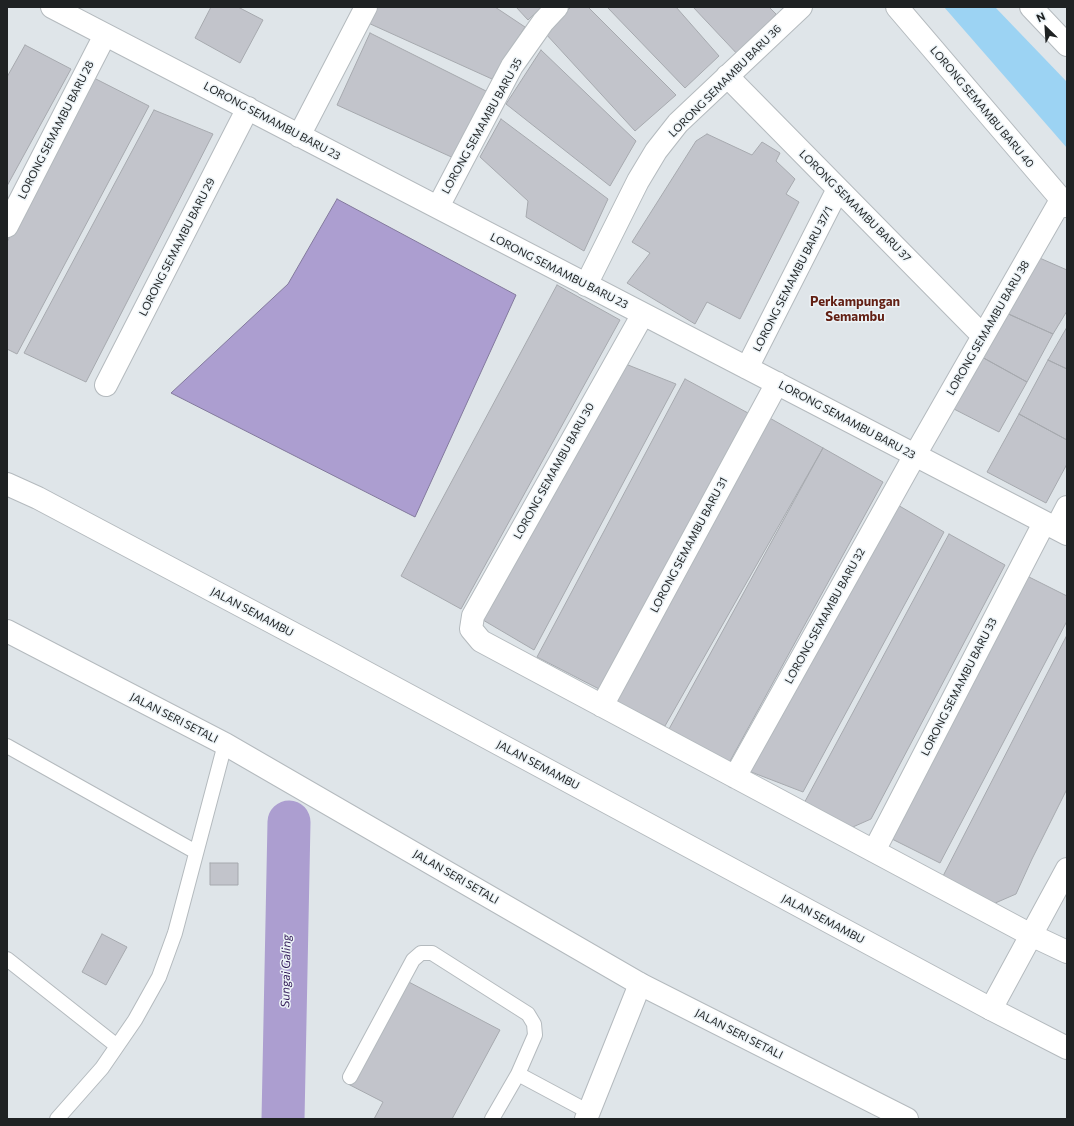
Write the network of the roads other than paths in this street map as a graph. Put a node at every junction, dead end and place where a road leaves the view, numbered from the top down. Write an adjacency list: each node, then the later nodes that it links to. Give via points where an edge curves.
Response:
1 (52, 7): 7 (street, LORONG SEMAMBU BARU 23)
2 (366, 7): 11 (street)
3 (557, 7): 14 (street, LORONG SEMAMBU BARU 35, via 543,22 512,66)
4 (801, 7): 9 (street, LORONG SEMAMBU BARU 36)
5 (897, 7): 13 (street, LORONG SEMAMBU BARU 40)
6 (1030, 7): 8 (street)
7 (105, 34): 10 (street, LORONG SEMAMBU BARU 23); 15 (street, LORONG SEMAMBU BARU 28)
8 (1067, 44)
9 (728, 76): 12 (street, LORONG SEMAMBU BARU 37); 16 (street, LORONG SEMAMBU BARU 36, via 678,123 656,151 638,181)
10 (248, 108): 11 (street, LORONG SEMAMBU BARU 23); 21 (street, LORONG SEMAMBU BARU 29)
11 (300, 136): 14 (street, LORONG SEMAMBU BARU 23)
12 (838, 189): 18 (street, LORONG SEMAMBU BARU 37); 19 (street, LORONG SEMAMBU BARU 37/1)
13 (1064, 203): 18 (street, LORONG SEMAMBU BARU 38)
14 (438, 207): 16 (street, LORONG SEMAMBU BARU 23)
15 (7, 226)
16 (586, 285): 17 (street, LORONG SEMAMBU BARU 23)
17 (643, 314): 19 (street, LORONG SEMAMBU BARU 23); 27 (street, LORONG SEMAMBU BARU 30, via 473,616 471,630 481,641)
18 (983, 336): 22 (street, LORONG SEMAMBU BARU 38)
19 (747, 368): 20 (street, LORONG SEMAMBU BARU 23)
20 (777, 383): 22 (street, LORONG SEMAMBU BARU 23); 27 (street, LORONG SEMAMBU BARU 31)
21 (106, 384)
22 (915, 455): 25 (street, LORONG SEMAMBU BARU 23); 30 (street, LORONG SEMAMBU BARU 32)
23 (7, 484): 38 (street, JALAN SEMAMBU, via 318,646)
24 (1067, 507): 25 (street, LORONG SEMAMBU BARU 33)
25 (1056, 528): 31 (street, LORONG SEMAMBU BARU 33)
26 (7, 631): 28 (street, JALAN SERI SETALI)
27 (602, 706): 30 (street)
28 (226, 744): 32 (lane); 37 (street, JALAN SERI SETALI)
29 (7, 746): 32 (lane)
30 (735, 777): 31 (street)
31 (874, 851): 34 (street)
32 (196, 852): 39 (lane, via 175,933 159,977)
33 (1067, 869): 34 (street)
34 (1031, 935): 35 (street); 38 (street)
35 (1067, 952)
36 (7, 958): 39 (lane)
37 (640, 984): 43 (street); 46 (street, JALAN SERI SETALI)
38 (991, 1009): 40 (street, JALAN SEMAMBU)
39 (117, 1046): 44 (lane, via 102,1068)
40 (1067, 1048)
41 (518, 1074): 42 (lane, via 535,1035 534,1024 528,1014 432,953 422,953 413,960); 43 (lane); 45 (lane)
42 (350, 1077)
43 (587, 1115)
44 (57, 1119)
45 (492, 1119)
46 (907, 1119)

